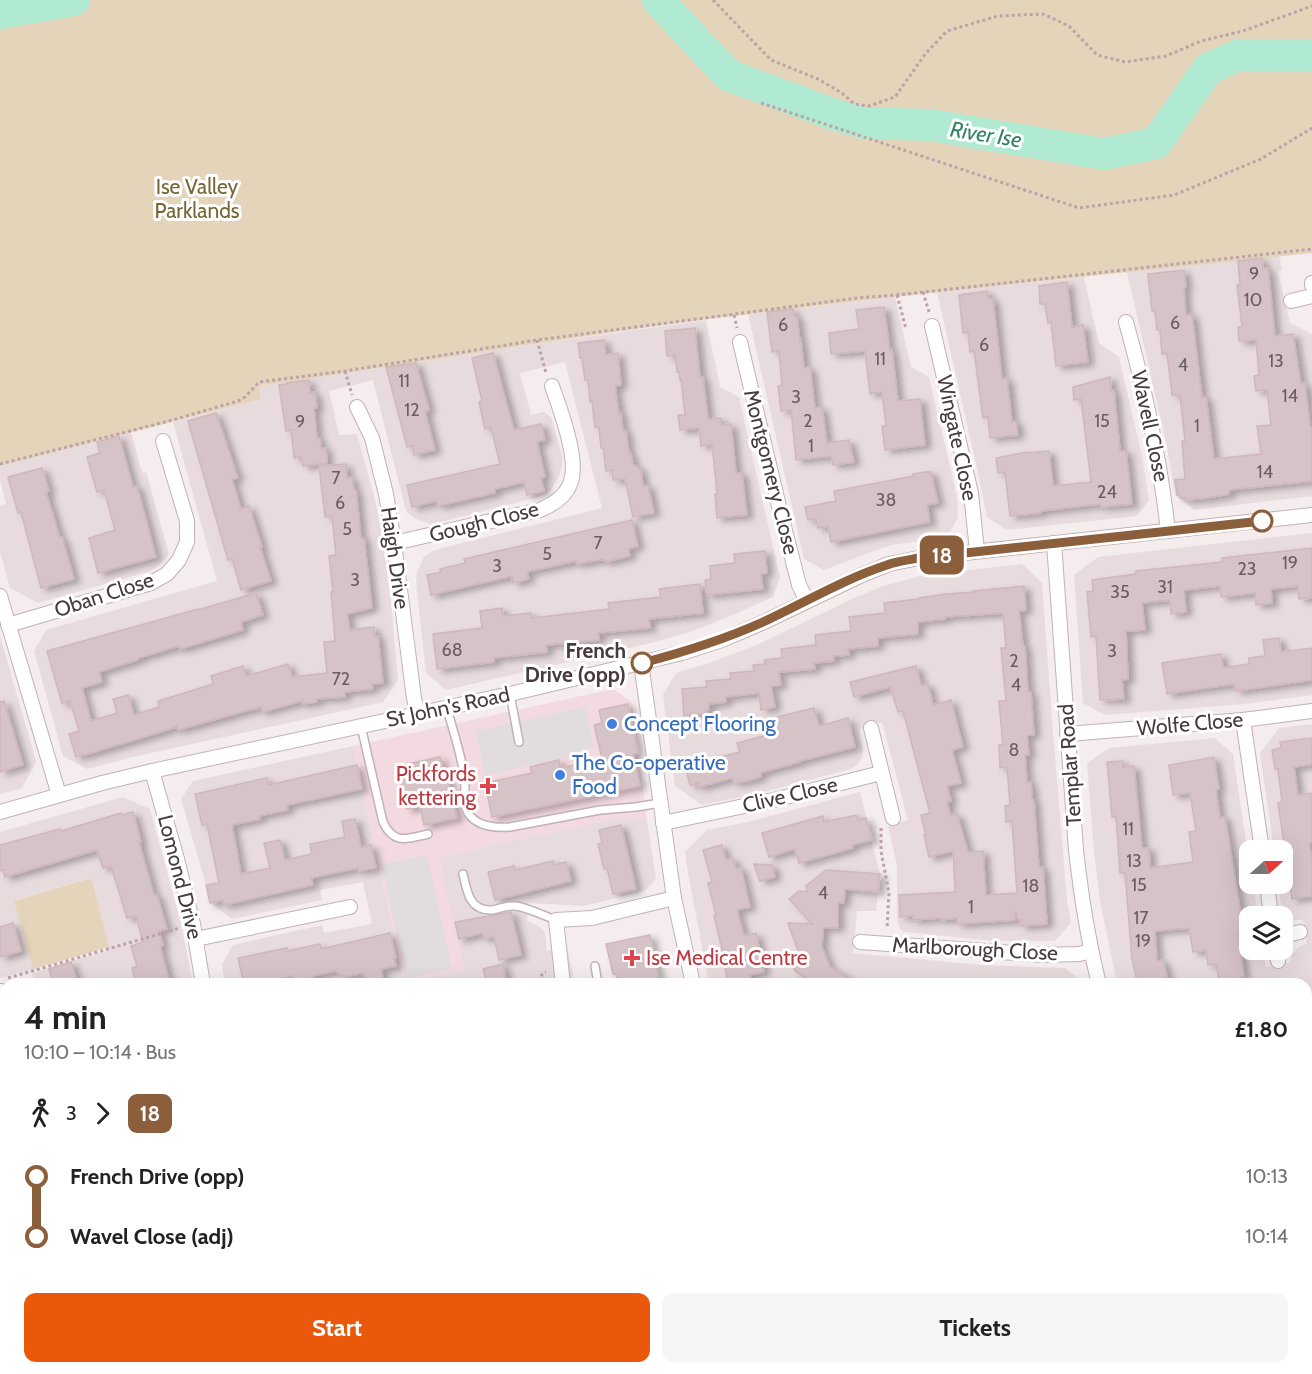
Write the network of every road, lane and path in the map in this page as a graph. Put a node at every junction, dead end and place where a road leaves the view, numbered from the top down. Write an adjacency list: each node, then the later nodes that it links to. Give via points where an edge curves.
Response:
1 (713, 0): 2 (path, via 771,60 818,79 855,104 869,106 895,97 947,31 999,16 1043,14 1069,26 1097,55 1125,62 1166,56)
2 (1312, 6)
3 (761, 104): 4 (path, via 1079,208 1174,195 1261,159)
4 (1312, 128)
5 (1312, 249): 6 (path)
6 (923, 292): 7 (path); 11 (path)
7 (897, 295): 12 (path); 13 (path)
8 (1312, 296): 9 (street)
9 (1291, 301)
10 (1125, 322): 21 (street, Wavell Close, via 1160,468)
11 (932, 326): 24 (street, Wingate Close, via 971,493)
12 (906, 329)
13 (537, 340): 15 (path); 16 (path)
14 (740, 342): 26 (street, Montgomery Close, via 799,585)
15 (345, 371): 17 (path); 19 (path, via 259,382 238,401)
16 (552, 386): 22 (street, Gough Close, via 574,464 569,485 559,501 540,510)
17 (357, 407): 22 (street, Haigh Drive, via 372,438)
18 (163, 441): 27 (street, Oban Close, via 187,521 187,542 179,560 167,574 151,583)
19 (0, 464)
20 (1312, 515): 21 (street, St John's Road)
21 (1168, 531): 23 (street, St John's Road)
22 (394, 543): 32 (street, Haigh Drive)
23 (1054, 543): 24 (street, St John's Road); 36 (street, Templar Road)
24 (977, 552): 26 (street, St John's Road, via 889,564)
25 (0, 596): 27 (street)
26 (807, 601): 28 (street, St John's Road, via 722,640)
27 (8, 625): 40 (street)
28 (641, 663): 29 (street, St John's Road); 41 (street)
29 (510, 694): 30 (street, St John's Road); 37 (lane)
30 (447, 708): 32 (street, St John's Road); 41 (lane, via 464,774 466,807 473,818 486,826 510,827)
31 (1312, 711): 33 (street, Wolfe Close)
32 (417, 714): 34 (street, St John's Road)
33 (1243, 720): 36 (street, Wolfe Close); 46 (street)
34 (361, 726): 38 (street, St John's Road); 45 (lane, via 387,831 394,838 406,839)
35 (871, 728): 39 (street)
36 (1067, 734): 57 (street, Templar Road, via 1076,850)
37 (519, 742)
38 (152, 771): 40 (street, St John's Road); 51 (street, Lomond Drive)
39 (881, 773): 43 (street); 44 (street, Clive Close)
40 (59, 795): 42 (street, St John's Road)
41 (660, 803): 44 (street)
42 (0, 812)
43 (892, 815): 56 (path, via 881,818 881,851 889,893)
44 (663, 823): 48 (street)
45 (428, 834)
46 (1261, 840)
47 (463, 874): 50 (lane, via 471,901 476,905 490,910 522,907)
48 (674, 898): 50 (street, via 592,918); 63 (street)
49 (350, 907): 54 (street)
50 (556, 920): 61 (street)
51 (193, 924): 54 (street, Lomond Drive); 59 (path)
52 (1300, 932): 53 (street)
53 (1293, 934)
54 (196, 939): 60 (street, Lomond Drive)
55 (860, 942): 56 (street, Marlborough Close)
56 (886, 944): 57 (street, Marlborough Close, via 1044,955)
57 (1091, 951): 64 (street, Templar Road)
58 (595, 966): 62 (lane)
59 (10, 978)
60 (202, 978)
61 (562, 978)
62 (597, 978)
63 (692, 978)
64 (1098, 978)

